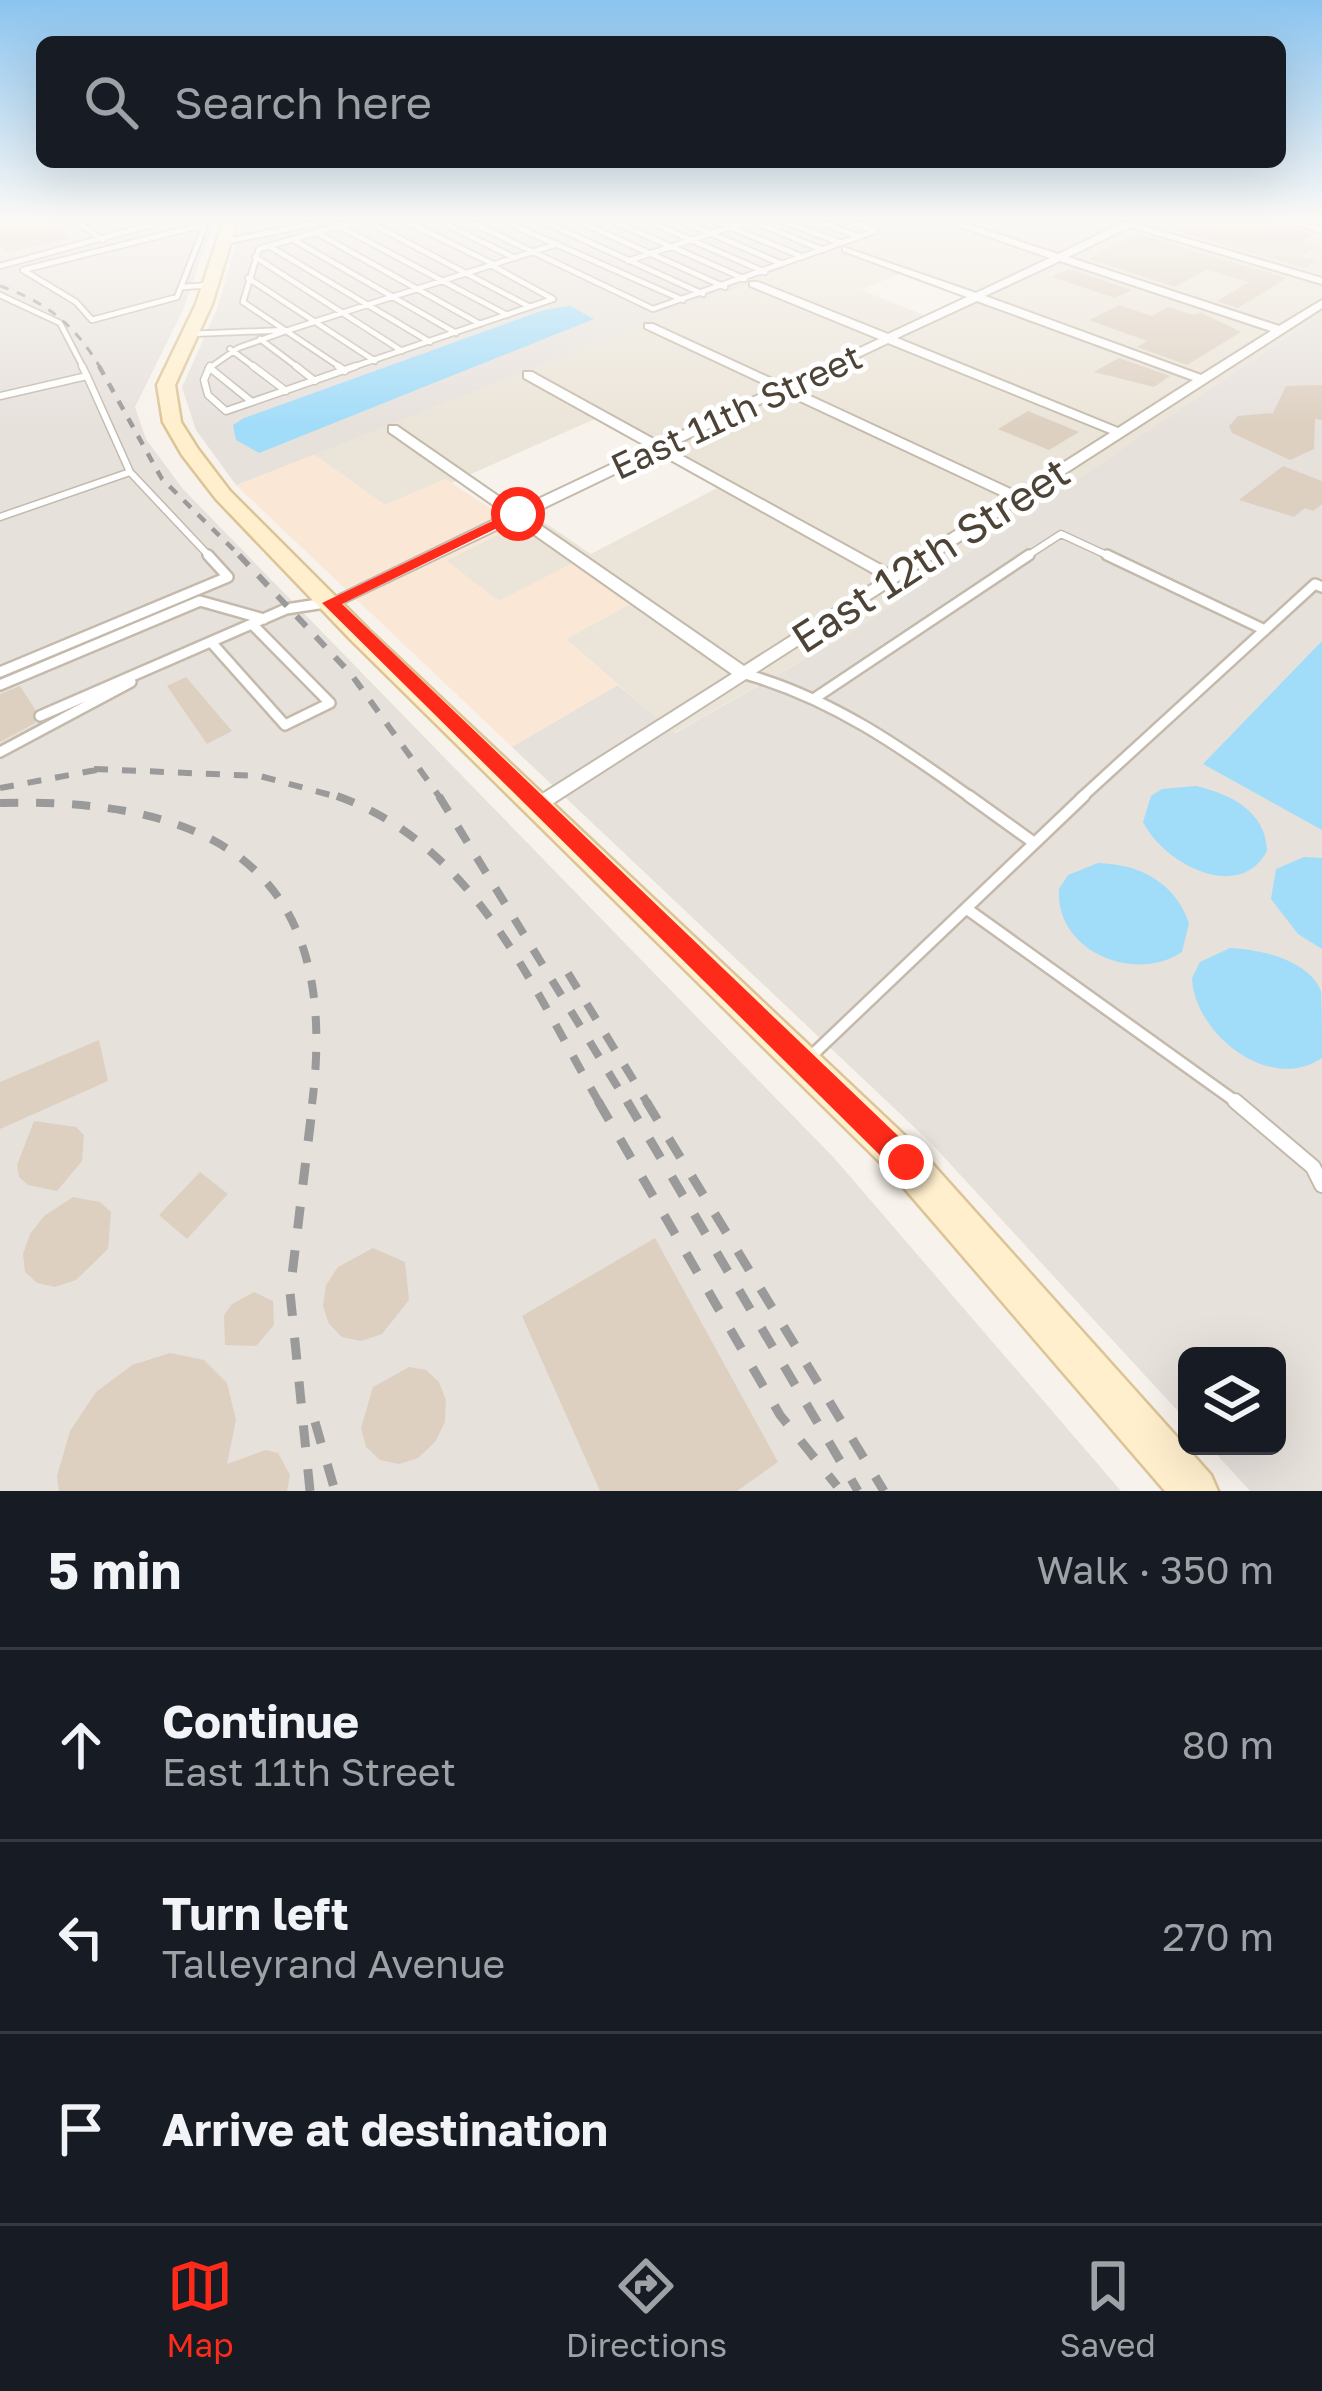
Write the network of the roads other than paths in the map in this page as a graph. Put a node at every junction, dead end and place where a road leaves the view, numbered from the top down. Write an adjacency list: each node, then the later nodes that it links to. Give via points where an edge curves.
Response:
1 (54, 289): 2 (lane, via 92,320 177,297)
2 (182, 289)
3 (208, 289): 37 (street)
4 (246, 289): 34 (lane, via 243,302)
5 (265, 289): 31 (lane)
6 (305, 289): 29 (lane)
7 (342, 289): 27 (lane)
8 (382, 289): 23 (lane)
9 (418, 289): 23 (lane); 32 (lane)
10 (459, 289): 30 (lane)
11 (496, 289): 28 (lane)
12 (537, 289): 28 (lane, via 554,298)
13 (610, 289): 25 (lane, via 653,309)
14 (656, 289): 25 (lane)
15 (692, 289): 21 (lane)
16 (720, 289): 21 (lane)
17 (766, 289): 39 (street)
18 (957, 289): 24 (street)
19 (998, 289): 24 (street, East 11th Street)
20 (1151, 289): 35 (street)
21 (703, 294): 25 (lane)
22 (0, 295): 47 (lane, via 60,323)
23 (396, 296): 27 (lane); 36 (lane)
24 (980, 297): 39 (street, East 11th Street); 48 (street)
25 (682, 300)
26 (1322, 303): 35 (street, East 12th Street)
27 (369, 304): 29 (lane); 40 (lane)
28 (530, 307): 30 (lane)
29 (344, 313): 31 (lane); 42 (lane)
30 (507, 315): 32 (lane)
31 (316, 321): 34 (lane); 43 (lane)
32 (480, 324): 36 (lane)
33 (649, 326): 50 (street)
34 (289, 330): 37 (lane); 38 (lane); 45 (lane)
35 (1280, 330): 48 (street, East 12th Street)
36 (456, 333): 40 (lane)
37 (189, 334): 63 (street, via 166,386 172,422 223,495)
38 (260, 339): 41 (lane); 49 (lane)
39 (887, 340): 50 (street, East 11th Street); 55 (street)
40 (430, 342): 42 (lane)
41 (230, 349): 44 (lane); 51 (lane)
42 (401, 352): 43 (lane)
43 (375, 361): 45 (lane)
44 (210, 368): 53 (lane); 53 (lane, via 215,404 226,411)
45 (345, 371): 49 (lane)
46 (528, 375): 56 (street)
47 (87, 376): 52 (lane); 57 (lane)
48 (1203, 380): 55 (street, East 12th Street)
49 (315, 381): 51 (lane)
50 (783, 389): 56 (street, East 11th Street); 58 (street)
51 (286, 391): 53 (lane)
52 (0, 396)
53 (252, 402)
54 (393, 429): 59 (street)
55 (1120, 433): 58 (street, East 12th Street)
56 (659, 448): 59 (street, East 11th Street); 61 (street)
57 (130, 472): 60 (lane); 69 (lane, via 228,577)
58 (1018, 498): 61 (street, East 12th Street)
59 (518, 514): 63 (street, East 11th Street); 70 (street)
60 (0, 518)
61 (893, 578): 70 (street, East 12th Street)
62 (1320, 582): 66 (lane)
63 (331, 603): 64 (lane); 75 (street)
64 (264, 619): 65 (lane); 71 (lane, via 200,602)
65 (252, 624): 67 (lane); 67 (lane, via 330,703 285,725)
66 (1265, 630): 72 (lane, via 1061,534); 76 (lane)
67 (211, 642): 68 (lane)
68 (151, 669): 73 (lane); 74 (lane)
69 (0, 672)
70 (744, 674): 72 (lane, via 787,682); 75 (street, East 12th Street)
71 (0, 685)
72 (815, 698): 76 (lane)
73 (40, 716)
74 (0, 752)
75 (538, 806): 78 (street)
76 (1033, 842): 77 (lane)
77 (967, 909): 78 (lane); 79 (lane, via 1210,1081 1313,1166)
78 (804, 1062): 80 (street, via 996,1260)
79 (1322, 1185)
80 (1195, 1491)

